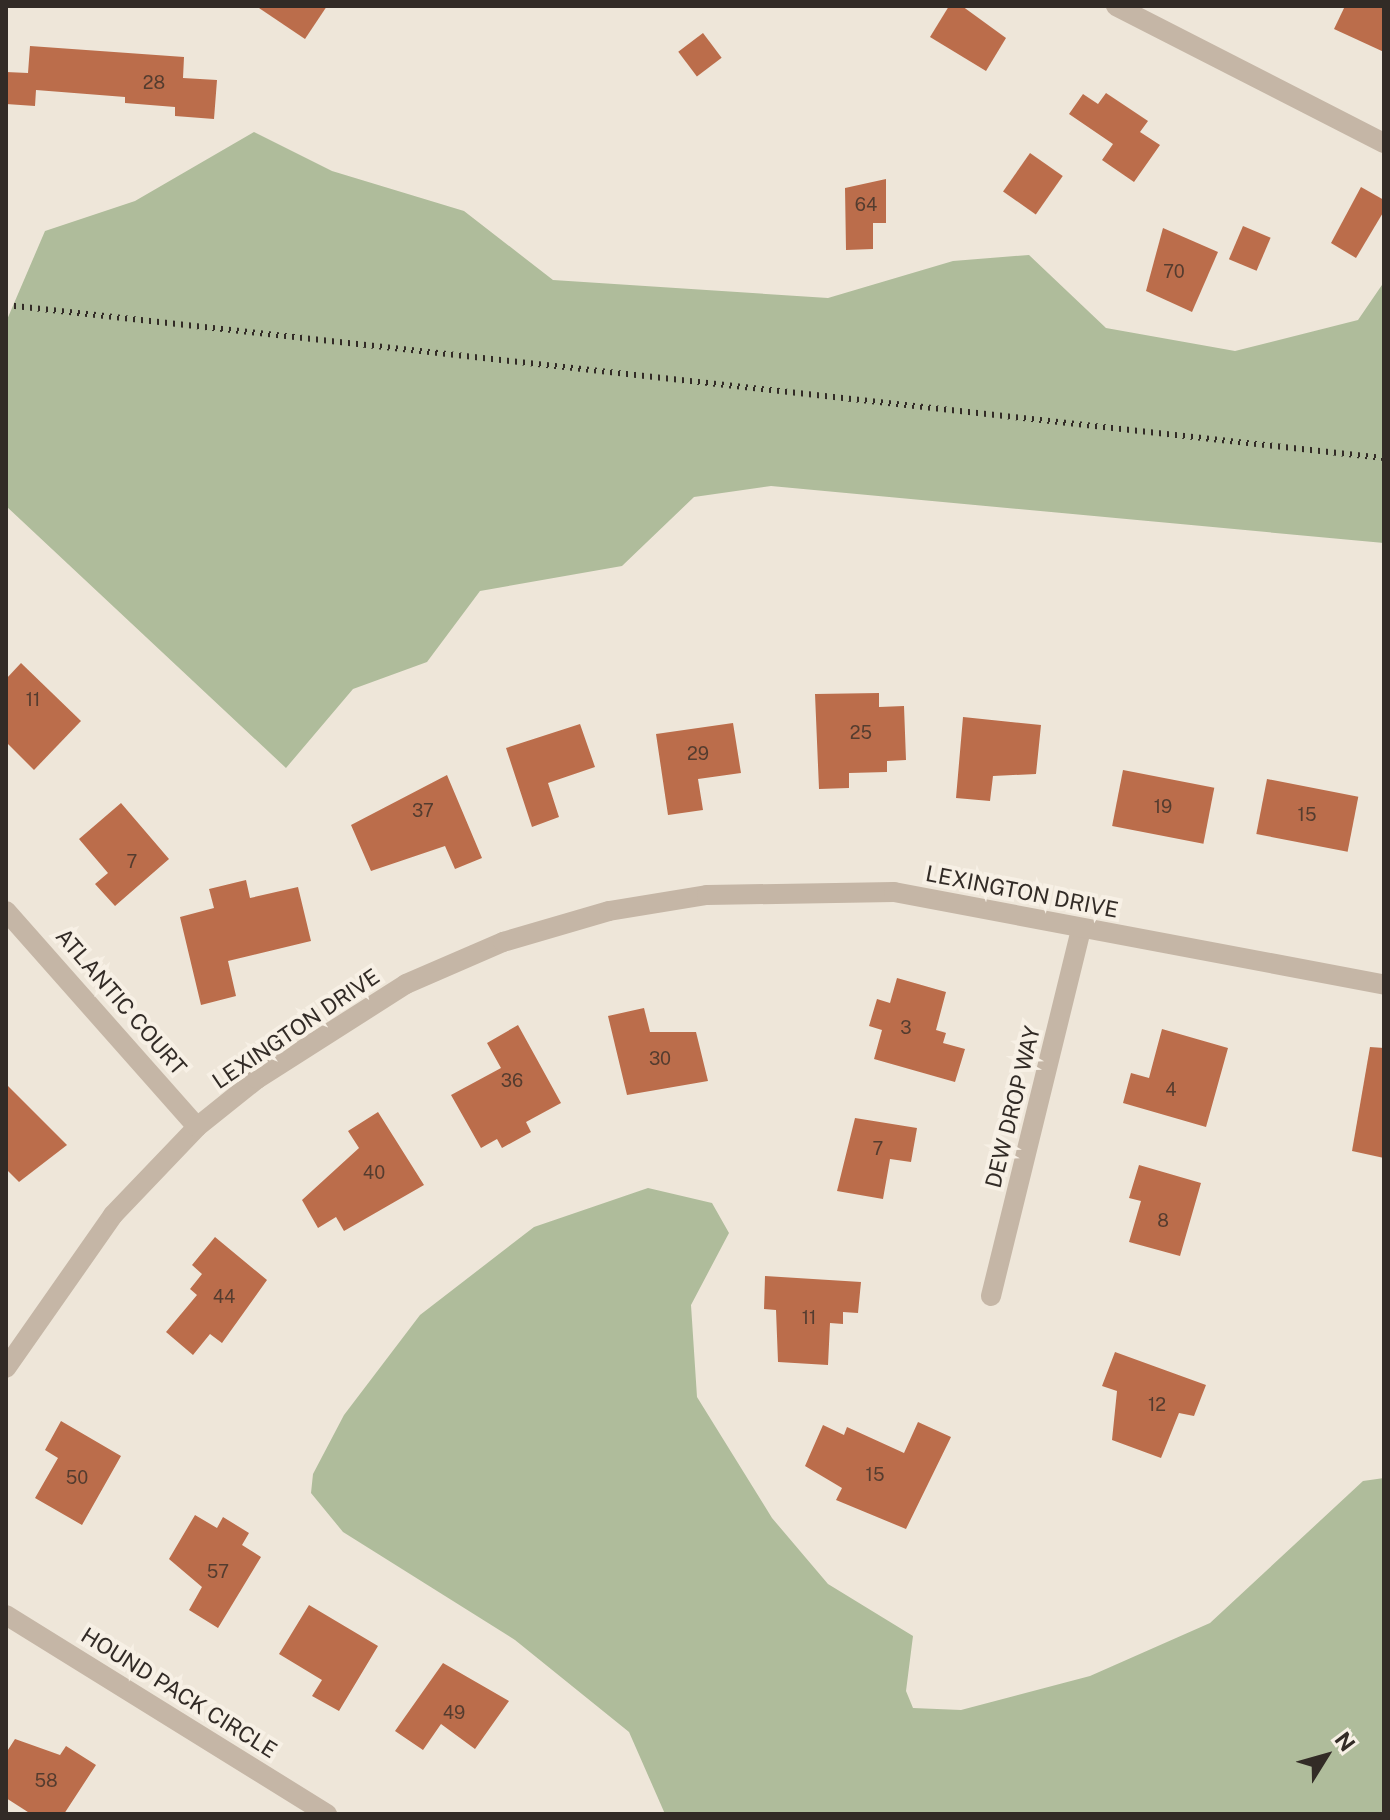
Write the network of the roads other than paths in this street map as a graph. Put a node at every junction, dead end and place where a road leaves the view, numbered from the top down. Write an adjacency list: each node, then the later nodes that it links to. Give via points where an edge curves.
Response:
1 (1116, 6): 2 (street)
2 (1384, 143)
3 (6, 911): 6 (street, ATLANTIC COURT)
4 (1081, 929): 5 (street, LEXINGTON DRIVE); 6 (street, LEXINGTON DRIVE, via 894,892 707,895 609,911 503,942 406,984 257,1079); 7 (street, DEW DROP WAY)
5 (1384, 985)
6 (197, 1127): 8 (street, LEXINGTON DRIVE, via 113,1215)
7 (991, 1296)
8 (6, 1368)
9 (6, 1615): 10 (street, HOUND PACK CIRCLE)
10 (327, 1814)

